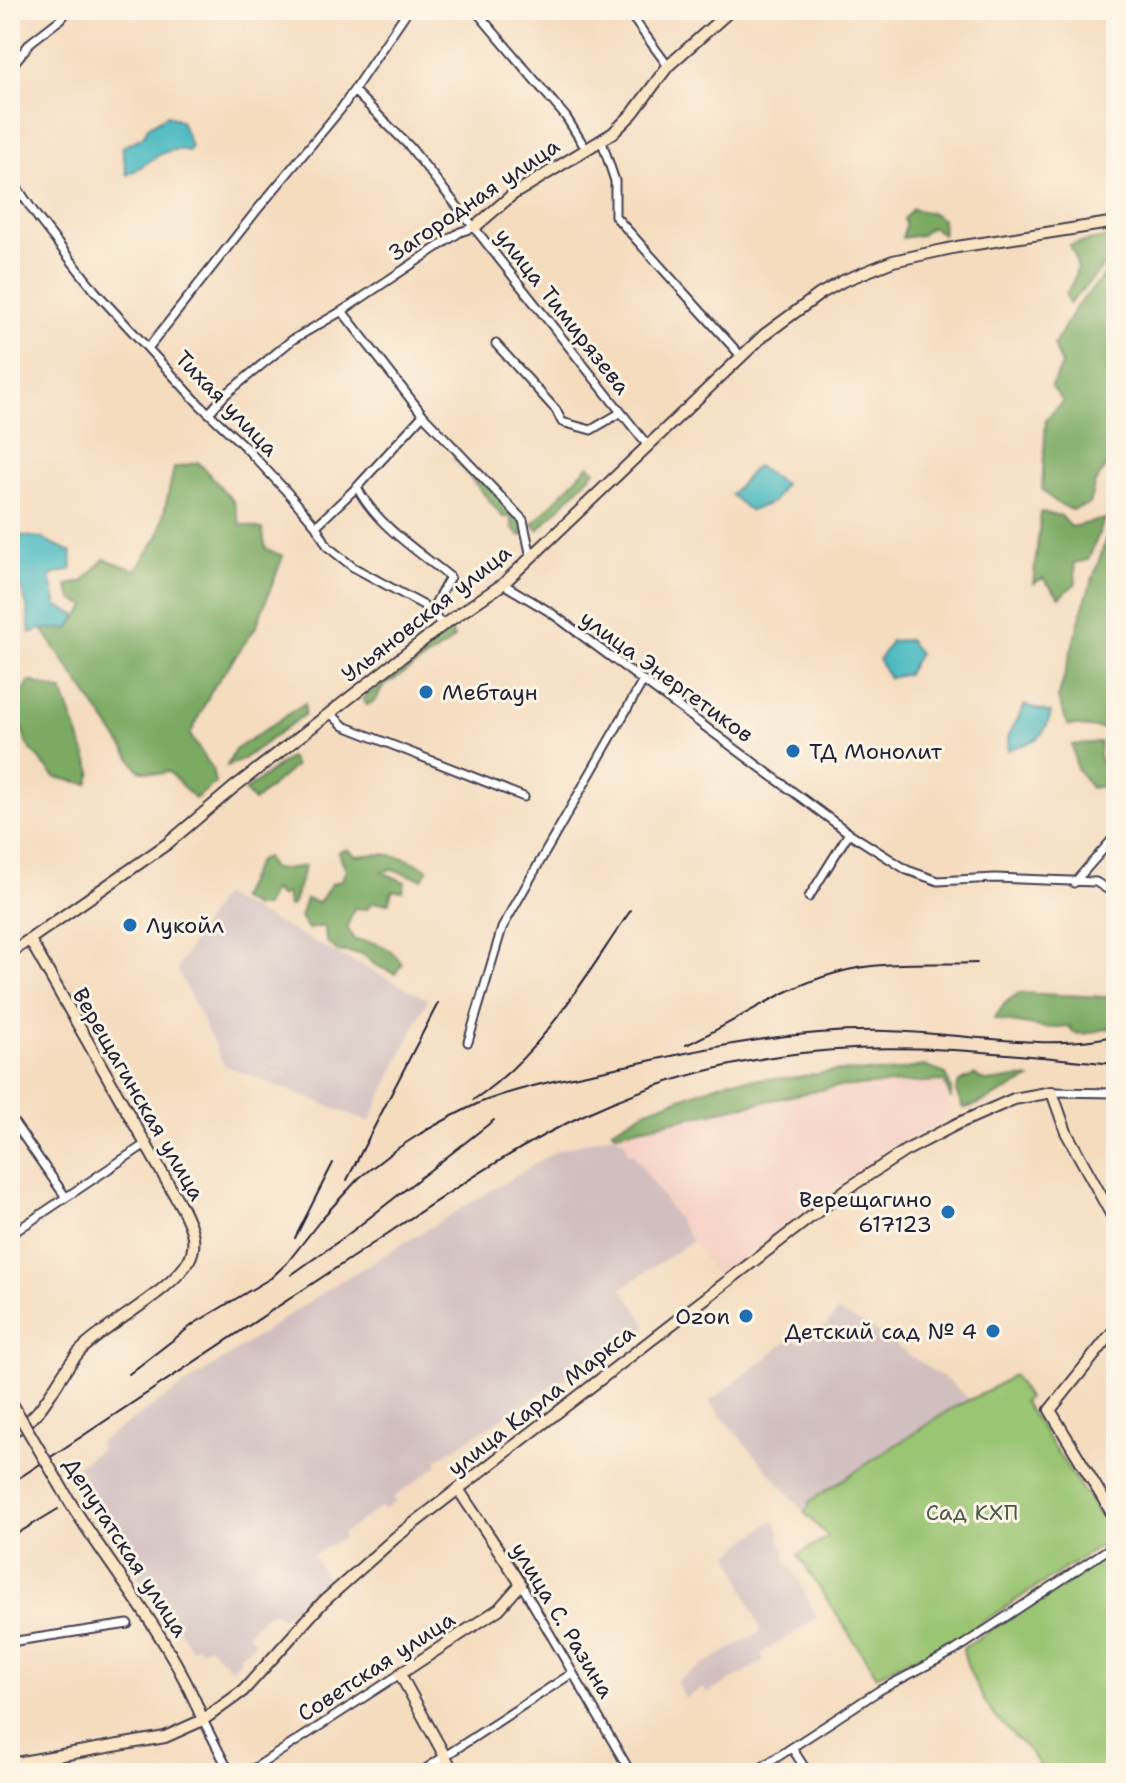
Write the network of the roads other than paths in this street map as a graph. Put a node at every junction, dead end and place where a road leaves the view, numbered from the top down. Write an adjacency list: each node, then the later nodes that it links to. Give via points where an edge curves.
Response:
1 (68, 10): 7 (street)
2 (408, 10): 8 (street)
3 (475, 10): 10 (street, via 566,117)
4 (627, 10): 6 (street)
5 (728, 13): 6 (main road, Загородная улица)
6 (668, 66): 9 (main road, Загородная улица, via 624,124)
7 (10, 68)
8 (354, 91): 13 (street, улица Тимирязева, via 410,147); 16 (street)
9 (602, 142): 10 (main road, Загородная улица); 17 (street, via 615,181 615,216)
10 (586, 149): 13 (main road, Загородная улица, via 512,195)
11 (10, 177): 16 (street, Тихая улица, via 95,291)
12 (1116, 222): 17 (main road, Ульяновская улица, via 893,261 832,287)
13 (475, 227): 14 (street, Загородная улица); 19 (street, улица Тимирязева)
14 (342, 311): 18 (street, Загородная улица, via 292,340); 20 (street)
15 (496, 344): 19 (street, via 562,422 591,430)
16 (149, 347): 18 (street, Тихая улица)
17 (741, 356): 21 (main road, Ульяновская улица)
18 (209, 413): 23 (street, Тихая улица)
19 (620, 413): 21 (street, улица Тимирязева)
20 (423, 415): 22 (street); 24 (street, via 523,520)
21 (648, 446): 24 (main road, Ульяновская улица)
22 (357, 487): 23 (street); 26 (street, via 394,531 450,577)
23 (316, 526): 26 (street, Тихая улица, via 328,547 353,567)
24 (531, 557): 25 (main road, Ульяновская улица)
25 (503, 584): 27 (main road, Ульяновская улица); 28 (street, улица Энергетиков)
26 (431, 611): 27 (street, Тихая улица)
27 (443, 625): 29 (main road, Ульяновская улица)
28 (643, 681): 31 (street, улица Энергетиков); 38 (street, via 502,928)
29 (330, 713): 30 (street, via 344,726); 36 (main road, Ульяновская улица, via 167,844)
30 (524, 797)
31 (849, 833): 33 (street, улица Энергетиков, via 907,870 938,881); 35 (street)
32 (1116, 835): 33 (street)
33 (1074, 883): 34 (street, улица Энергетиков, via 1096,882)
34 (1116, 895)
35 (809, 897)
36 (30, 940): 37 (main road, Ульяновская улица); 42 (main road, Верещагинская улица)
37 (10, 953)
38 (468, 1042)
39 (1052, 1092): 40 (street, улица Карла Маркса); 44 (main road, via 1066,1132); 49 (main road, улица Карла Маркса, via 992,1107 879,1167)
40 (1116, 1093)
41 (10, 1117): 43 (street)
42 (147, 1143): 43 (street); 48 (main road, Верещагинская улица, via 190,1224 194,1247 189,1260 168,1283 82,1350 38,1412)
43 (65, 1196): 45 (street)
44 (1116, 1223)
45 (10, 1235)
46 (1116, 1328): 50 (main road, via 1050,1410)
47 (10, 1400): 57 (main road, Депутатская улица, bridge, via 73,1507 162,1638)
48 (10, 1432)
49 (458, 1489): 52 (main road, улица С. Разина); 57 (main road, улица Карла Маркса, via 347,1579 243,1691)
50 (1116, 1520)
51 (1116, 1544): 58 (street, via 954,1651 880,1690)
52 (521, 1584): 55 (main road, Советская улица, via 499,1609); 56 (street, улица С. Разина)
53 (128, 1624): 54 (street)
54 (10, 1642)
55 (400, 1674): 59 (main road); 62 (street, Советская улица)
56 (571, 1674): 59 (street); 65 (street, улица С. Разина)
57 (203, 1720): 60 (main road, улица Карла Маркса, via 165,1737); 61 (street)
58 (792, 1748): 66 (street); 67 (street)
59 (445, 1758): 63 (street); 64 (main road)
60 (10, 1764)
61 (230, 1773)
62 (247, 1773)
63 (419, 1773)
64 (454, 1773)
65 (631, 1773)
66 (753, 1773)
67 (808, 1773)

